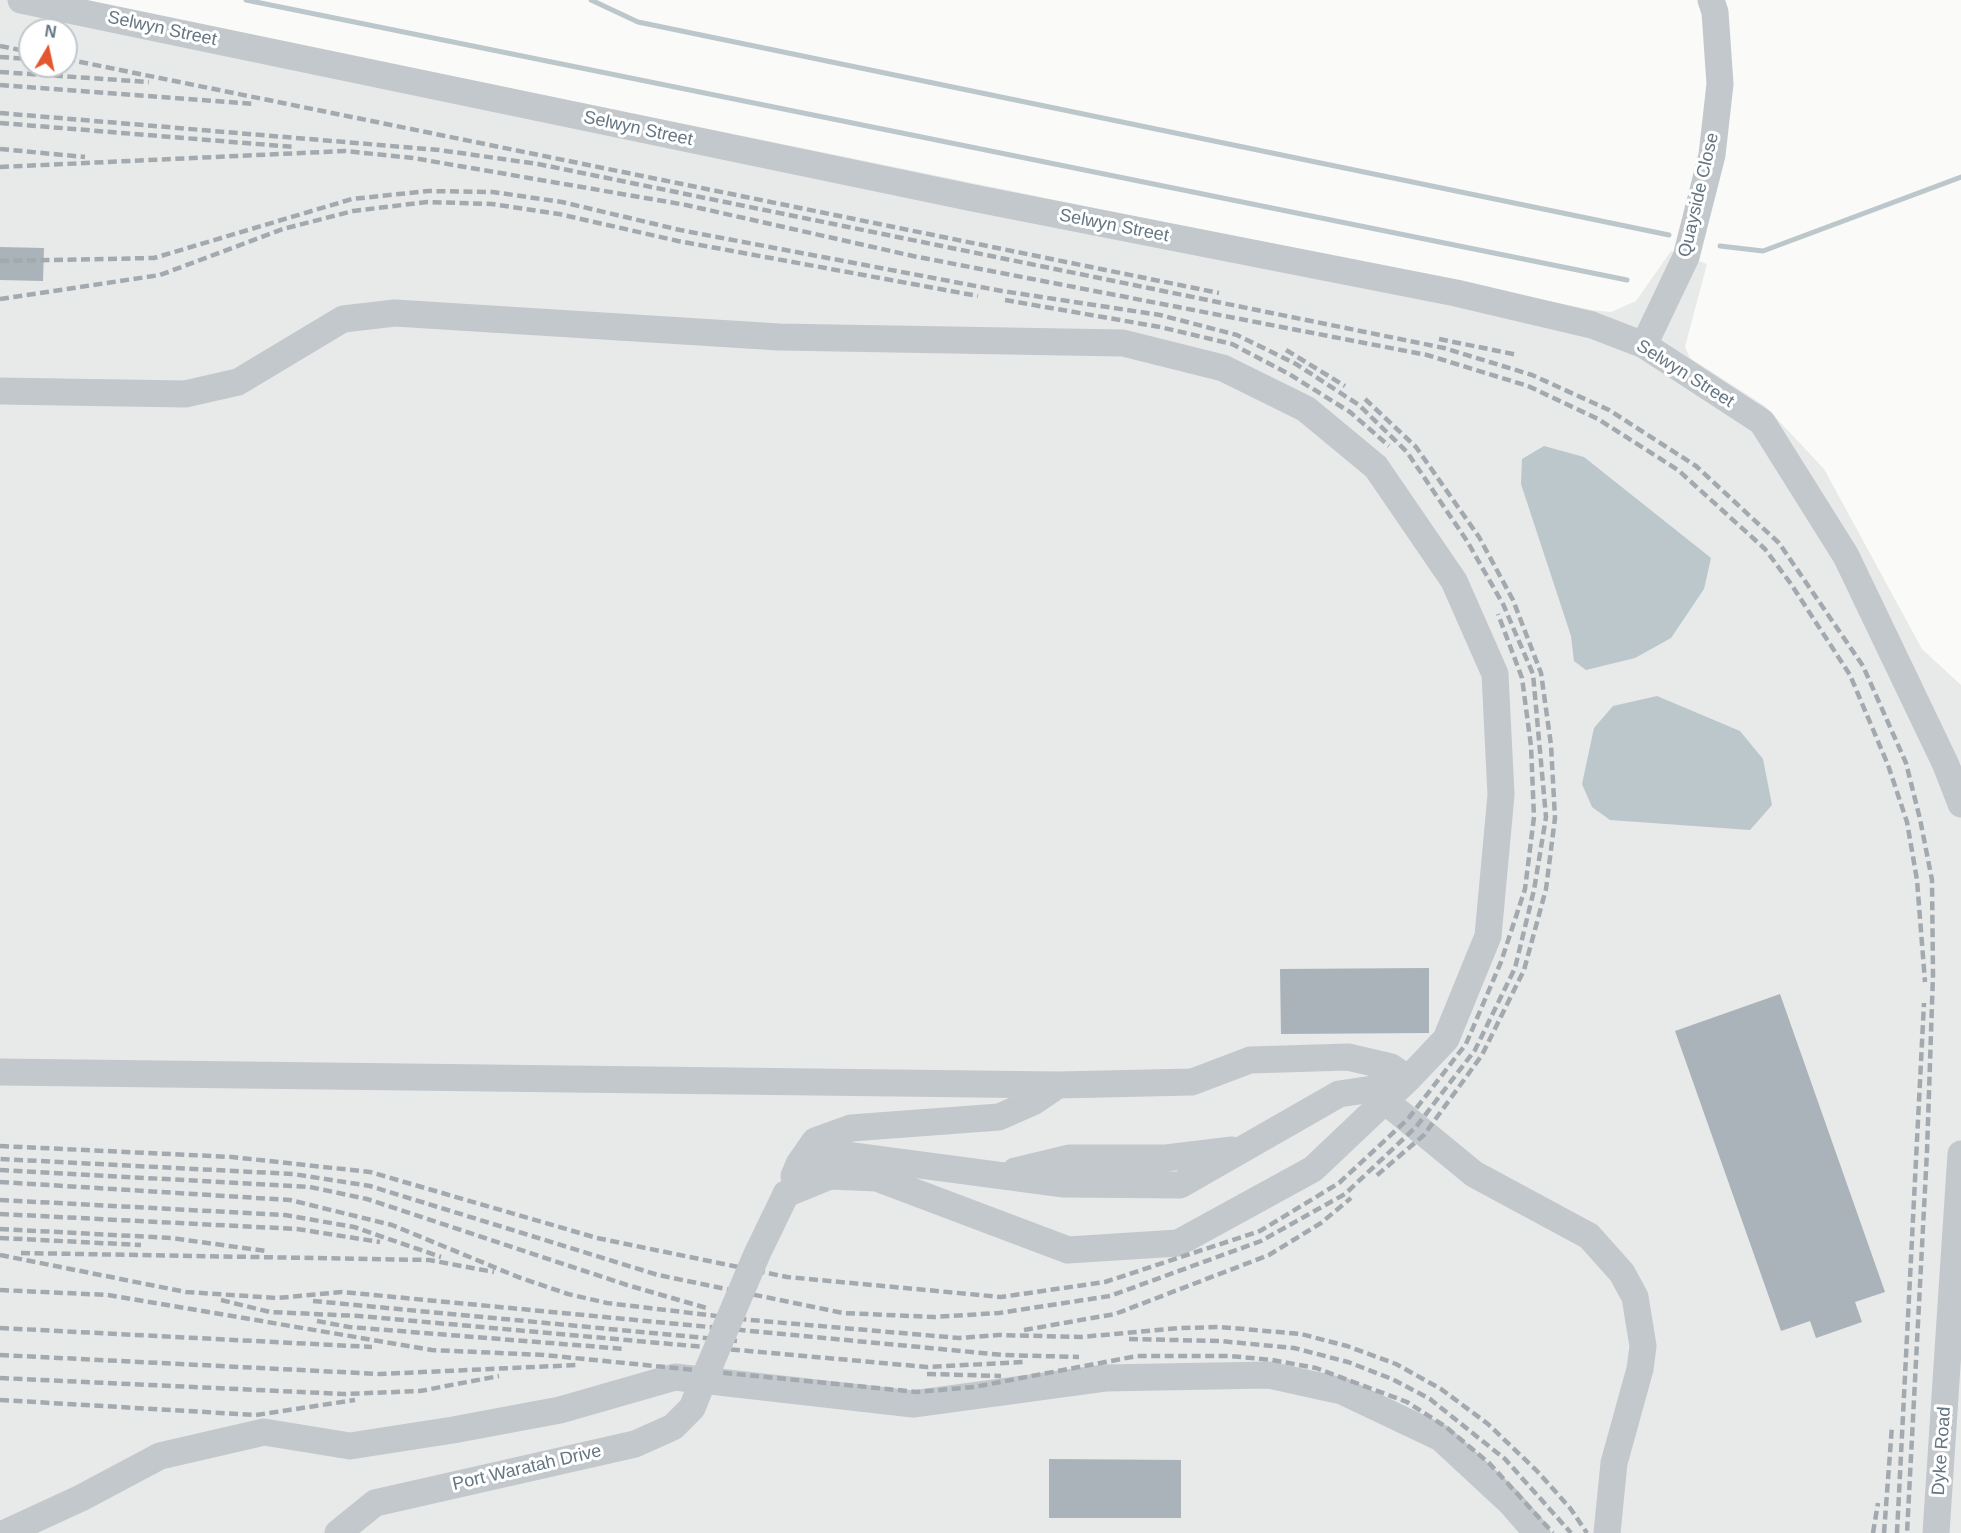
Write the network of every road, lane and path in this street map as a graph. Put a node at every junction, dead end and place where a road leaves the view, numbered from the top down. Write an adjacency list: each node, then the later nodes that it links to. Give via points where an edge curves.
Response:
1 (21, 0): 3 (street, Selwyn Street, via 985,201 1456,293 1592,326)
2 (1711, 0): 3 (street, Quayside Close, via 1720,84 1712,155 1686,257)
3 (1644, 345): 5 (street, Selwyn Street, via 1761,422 1846,556)
4 (0, 391): 8 (street, via 185,393 238,382 343,319 395,313 779,337 1123,343 1223,368 1306,409 1376,467 1454,581 1495,674 1501,795 1488,936 1446,1039)
5 (1961, 804)
6 (0, 1072): 7 (street)
7 (1058, 1085): 8 (street, via 1192,1082 1250,1060 1348,1057 1391,1066); 10 (street, Port Waratah Drive, via 1033,1102 999,1117 851,1128 815,1141)
8 (1397, 1088): 10 (street, via 1339,1094 1244,1148 1166,1158 1069,1158 999,1175 838,1154); 10 (street, via 1312,1169 1178,1243 1068,1250 877,1178 830,1176); 14 (street, via 1474,1173 1589,1236 1623,1272 1635,1297 1643,1346 1614,1463)
9 (1961, 1154): 15 (street, Dyke Road)
10 (790, 1186): 12 (street, Port Waratah Drive, bridge, via 692,1408 674,1427 635,1444 375,1503)
11 (5, 1533): 13 (street, via 171,1453 264,1432 350,1446 560,1410 675,1377 913,1404 1105,1378 1269,1375 1342,1391 1441,1438 1510,1502)
12 (338, 1533)
13 (1537, 1533)
14 (1607, 1533)
15 (1936, 1533)

